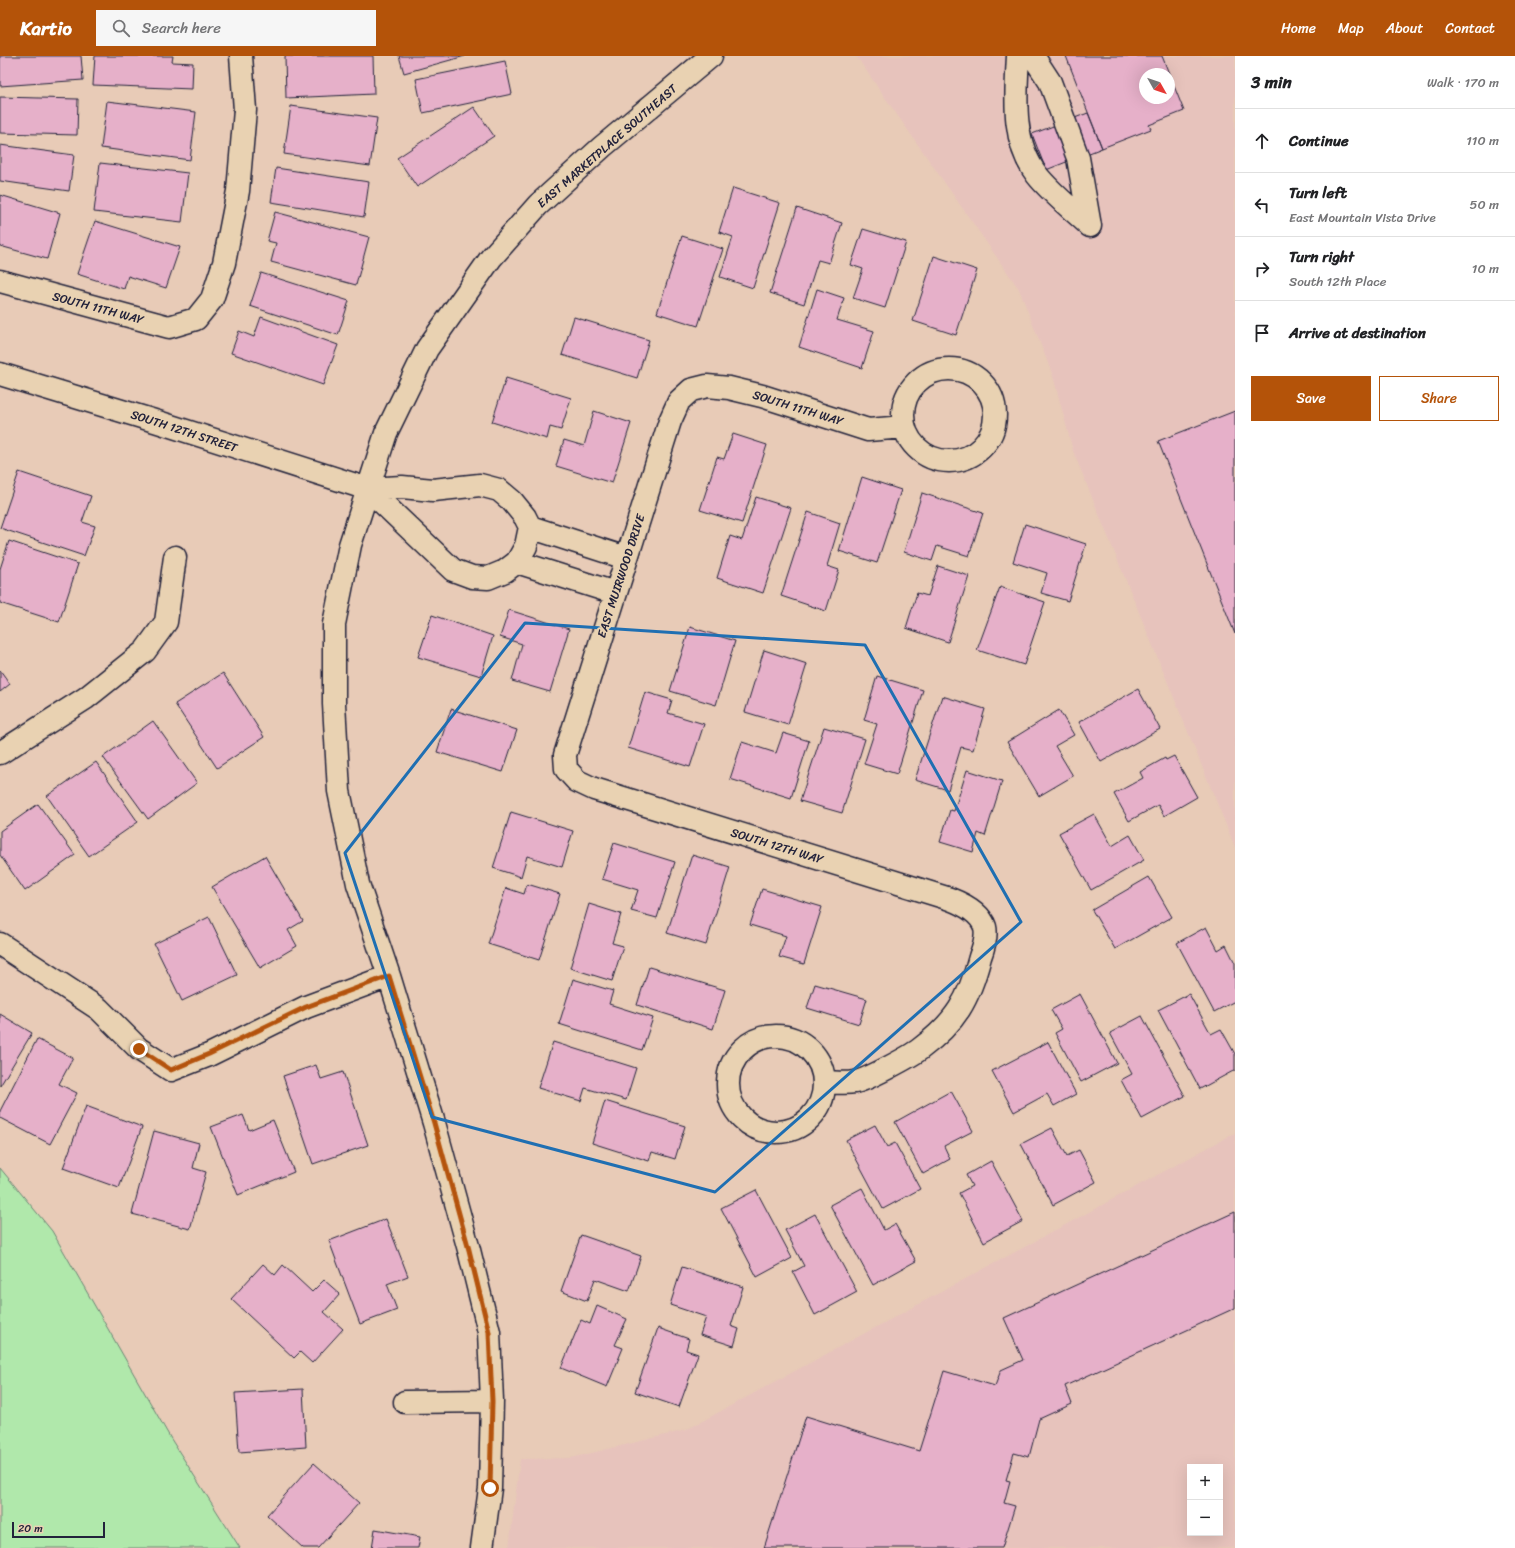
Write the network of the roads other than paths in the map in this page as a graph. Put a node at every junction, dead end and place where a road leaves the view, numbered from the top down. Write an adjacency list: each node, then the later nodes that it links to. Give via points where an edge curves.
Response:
1 (241, 56): 5 (street, SOUTH 11TH WAY, via 245,110 238,191 224,263 212,299 196,319 169,327)
2 (711, 56): 9 (street, EAST MARKETPLACE SOUTHEAST, via 602,147 538,205 491,258 427,350 386,433)
3 (1018, 56): 4 (street, via 1015,103 1021,144 1037,174 1090,226 1078,158 1050,82)
4 (1033, 56)
5 (0, 281)
6 (0, 374): 9 (street, SOUTH 12TH STREET)
7 (691, 390): 8 (street, SOUTH 11TH WAY, via 707,386 729,388 868,430); 12 (street, EAST MUIRWOOD DRIVE, via 678,401 670,421)
8 (904, 426): 8 (street, via 910,440 920,451 932,458 960,460 974,455 992,432 995,419 994,403 987,388 976,377 961,370 940,370 916,382 907,396 903,411)
9 (368, 489): 10 (street, SOUTH 12TH STREET, via 402,487 433,490 480,485 499,490); 13 (street, SOUTH 12TH STREET, via 454,570 472,577 488,578 505,571); 18 (street, EAST MARKETPLACE SOUTHEAST, via 350,545 334,624 334,704 342,807 358,884)
10 (530, 527): 12 (street); 13 (street, SOUTH 12TH STREET, via 526,546)
11 (175, 557): 15 (street, via 166,622 145,651 86,698)
12 (626, 558): 14 (street, EAST MUIRWOOD DRIVE)
13 (517, 562): 14 (street)
14 (615, 593): 16 (street, EAST MUIRWOOD DRIVE, via 565,756)
15 (0, 753)
16 (566, 769): 19 (street, SOUTH 12TH WAY, via 577,781 594,789 964,904 975,913 985,927 984,946 965,1002 948,1026 919,1051 856,1082)
17 (0, 944): 18 (street, via 99,1009 139,1049 171,1070 306,1007)
18 (389, 976): 20 (street, EAST MARKETPLACE SOUTHEAST, via 434,1123 489,1332)
19 (824, 1082): 19 (street, via 822,1067 814,1053 802,1042 787,1036 771,1035 756,1039 742,1048 728,1076 727,1092 733,1107 743,1120 756,1129 788,1131 803,1124 814,1113 822,1099)
20 (492, 1401): 21 (street); 22 (street, EAST MARKETPLACE SOUTHEAST, via 490,1488)
21 (405, 1402)
22 (482, 1548)

